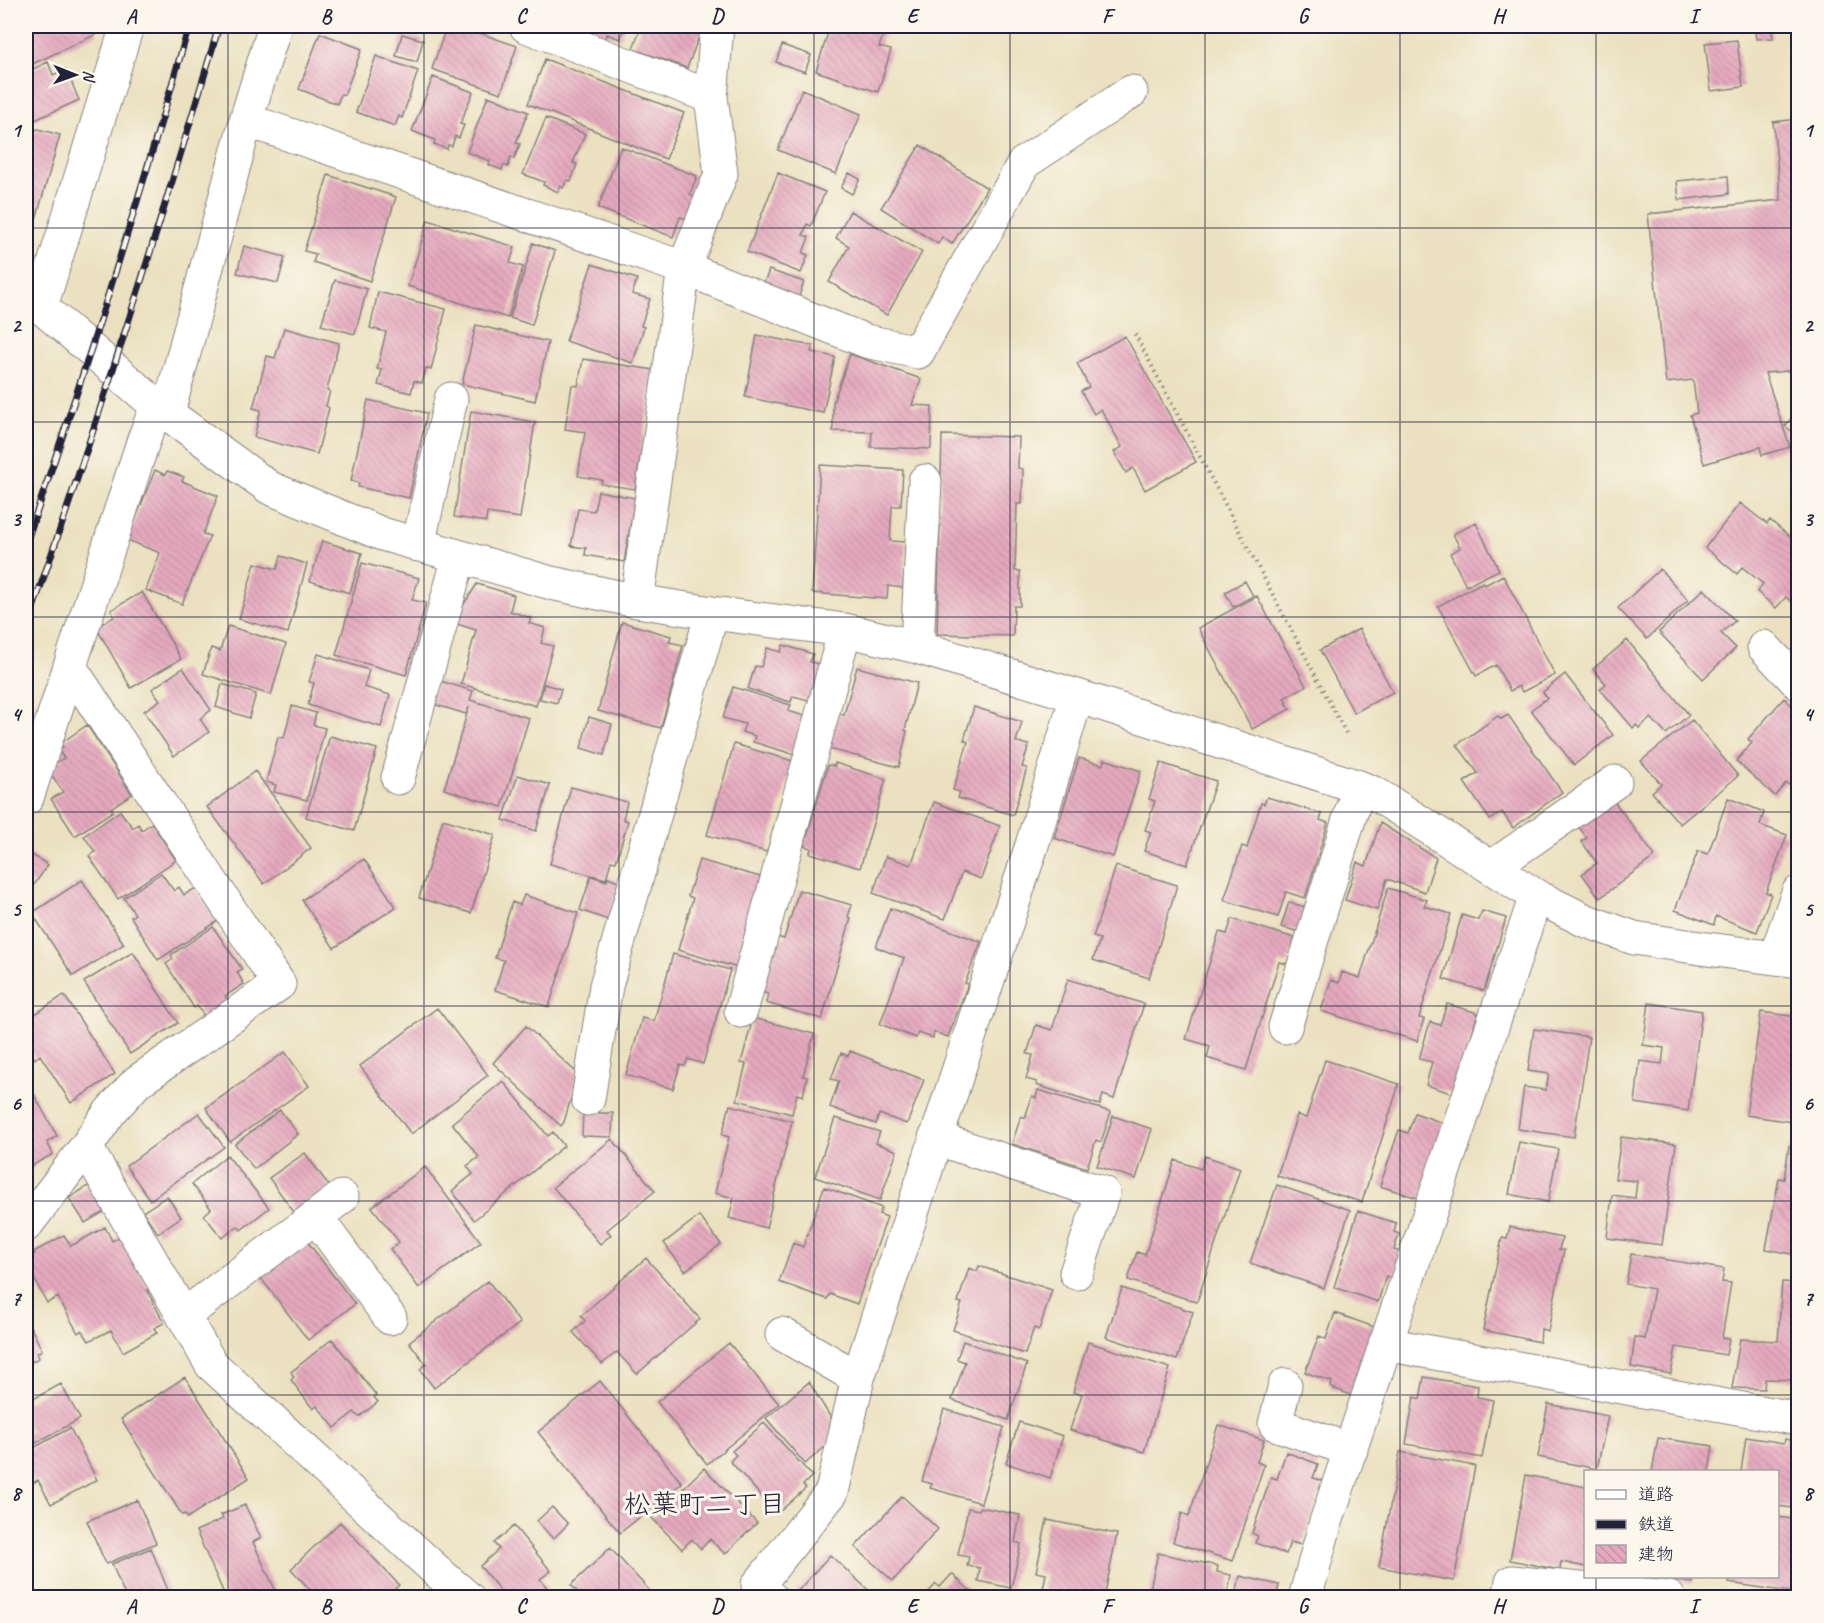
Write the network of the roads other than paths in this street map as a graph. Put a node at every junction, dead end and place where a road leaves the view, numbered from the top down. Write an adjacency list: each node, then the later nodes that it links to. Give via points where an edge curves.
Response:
1 (127, 26): 9 (street)
2 (274, 26): 7 (street)
3 (526, 26): 6 (street)
4 (717, 26): 6 (street)
5 (1131, 92): 8 (street, via 1024,164 918,352 866,341)
6 (711, 97): 8 (street, via 721,174)
7 (246, 120): 8 (street); 11 (street)
8 (684, 268): 15 (street)
9 (33, 302): 11 (street)
10 (451, 399): 13 (street)
11 (163, 410): 13 (street, via 270,488); 20 (street, via 143,442)
12 (925, 481): 18 (street)
13 (418, 545): 14 (street)
14 (459, 557): 15 (street, via 551,583); 23 (street)
15 (637, 601): 16 (street)
16 (712, 613): 17 (street); 33 (street, via 606,986)
17 (845, 630): 18 (street); 31 (street)
18 (917, 647): 22 (street)
19 (1764, 647): 21 (street)
20 (70, 667): 26 (street); 35 (street, via 279,984 137,1082 110,1112)
21 (1798, 683)
22 (1077, 696): 25 (street); 34 (street)
23 (398, 778)
24 (1615, 782): 27 (street)
25 (1368, 790): 27 (street); 32 (street)
26 (27, 798)
27 (1492, 867): 29 (street)
28 (1798, 892): 30 (street)
29 (1536, 896): 30 (street, via 1584,920 1634,938); 43 (street)
30 (1787, 959)
31 (741, 1011)
32 (1285, 1027)
33 (588, 1099)
34 (935, 1138): 39 (street, via 1103,1193); 44 (street)
35 (87, 1148): 38 (street); 40 (street)
36 (342, 1197): 37 (street)
37 (316, 1217): 40 (street); 41 (street)
38 (26, 1225)
39 (1077, 1273)
40 (183, 1316): 48 (street, via 211,1364)
41 (390, 1318)
42 (782, 1334): 44 (street)
43 (1385, 1344): 46 (street); 47 (street)
44 (858, 1378): 49 (street, via 832,1492 758,1585)
45 (1285, 1385): 47 (street, via 1275,1424)
46 (1798, 1419)
47 (1351, 1450): 50 (street)
48 (468, 1598)
49 (771, 1598)
50 (1305, 1598)
51 (1509, 1598): 52 (street, via 1512,1582)
52 (1669, 1598)

